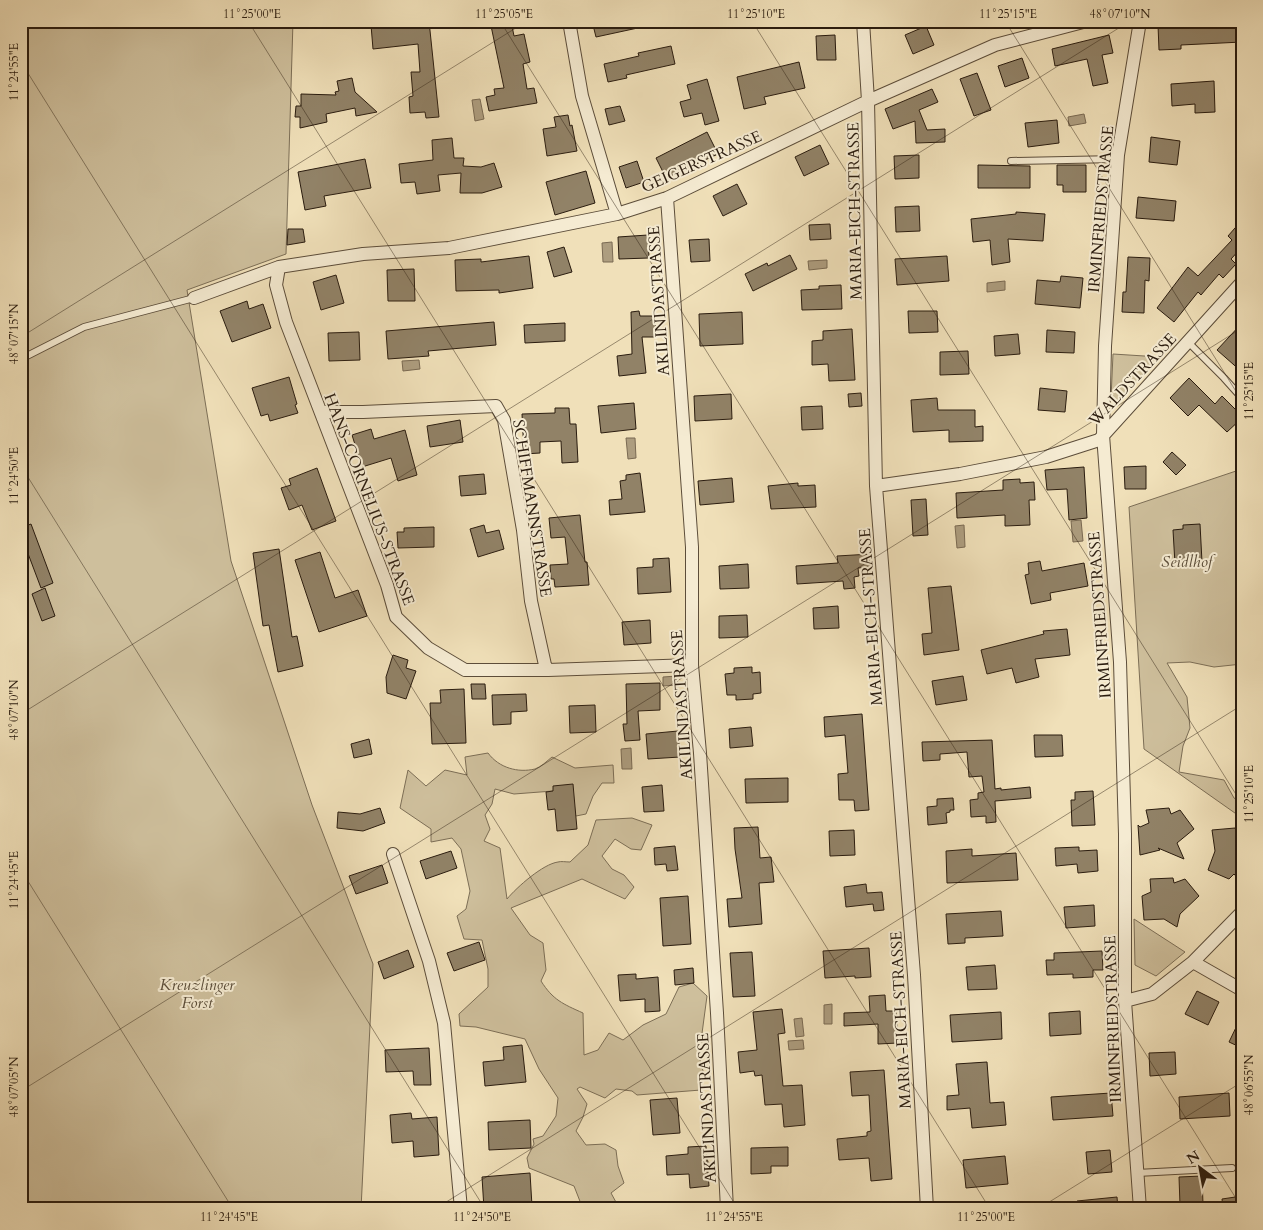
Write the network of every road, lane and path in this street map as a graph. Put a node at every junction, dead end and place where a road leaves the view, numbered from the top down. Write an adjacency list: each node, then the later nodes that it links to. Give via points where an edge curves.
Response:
1 (569, 21): 9 (street, via 582,96)
2 (863, 21): 5 (street, MARIA-EICH-STRASSE)
3 (1087, 21): 5 (street, GEIGERSTRASSE, via 995,45)
4 (1140, 21): 6 (street, IRMINFRIEDSTRASSE)
5 (868, 101): 8 (street, GEIGERSTRASSE); 18 (street, MARIA-EICH-STRASSE)
6 (1118, 159): 7 (lane); 17 (street, IRMINFRIEDSTRASSE, via 1105,346)
7 (1011, 161)
8 (666, 198): 9 (street, GEIGERSTRASSE); 19 (street, AKILINDASTRASSE, via 692,547)
9 (617, 214): 10 (street, GEIGERSTRASSE, via 450,248 363,254)
10 (279, 267): 12 (street, GEIGERSTRASSE); 16 (street, HANS-CORNELIUS-STRASSE, via 276,285 286,322)
11 (1242, 282): 13 (street, WALDSTRASSE)
12 (194, 298): 14 (lane, via 84,327)
13 (1188, 342): 15 (lane); 17 (street, WALDSTRASSE)
14 (21, 359)
15 (1242, 398)
16 (321, 412): 20 (street, HANS-CORNELIUS-STRASSE, via 387,585 396,617 428,648 465,670); 20 (street, SCHIFFMANNSTRASSE, via 496,406 504,420 523,530 531,601)
17 (1103, 435): 18 (street, WALDSTRASSE, via 1100,440 1046,457); 25 (street, IRMINFRIEDSTRASSE, via 1120,662)
18 (876, 486): 30 (street, MARIA-EICH-STRASSE, via 914,975)
19 (692, 665): 20 (street, HANS-CORNELIUS-STRASSE); 29 (street, AKILINDASTRASSE)
20 (548, 670)
21 (393, 854): 28 (street, via 429,961 444,1023)
22 (1242, 912): 23 (street)
23 (1193, 962): 24 (street); 25 (street, via 1152,994)
24 (1242, 990)
25 (1125, 1001): 27 (street, IRMINFRIEDSTRASSE)
26 (1232, 1168): 27 (lane)
27 (1137, 1173): 31 (street, IRMINFRIEDSTRASSE)
28 (460, 1209)
29 (727, 1209)
30 (927, 1209)
31 (1140, 1209)

